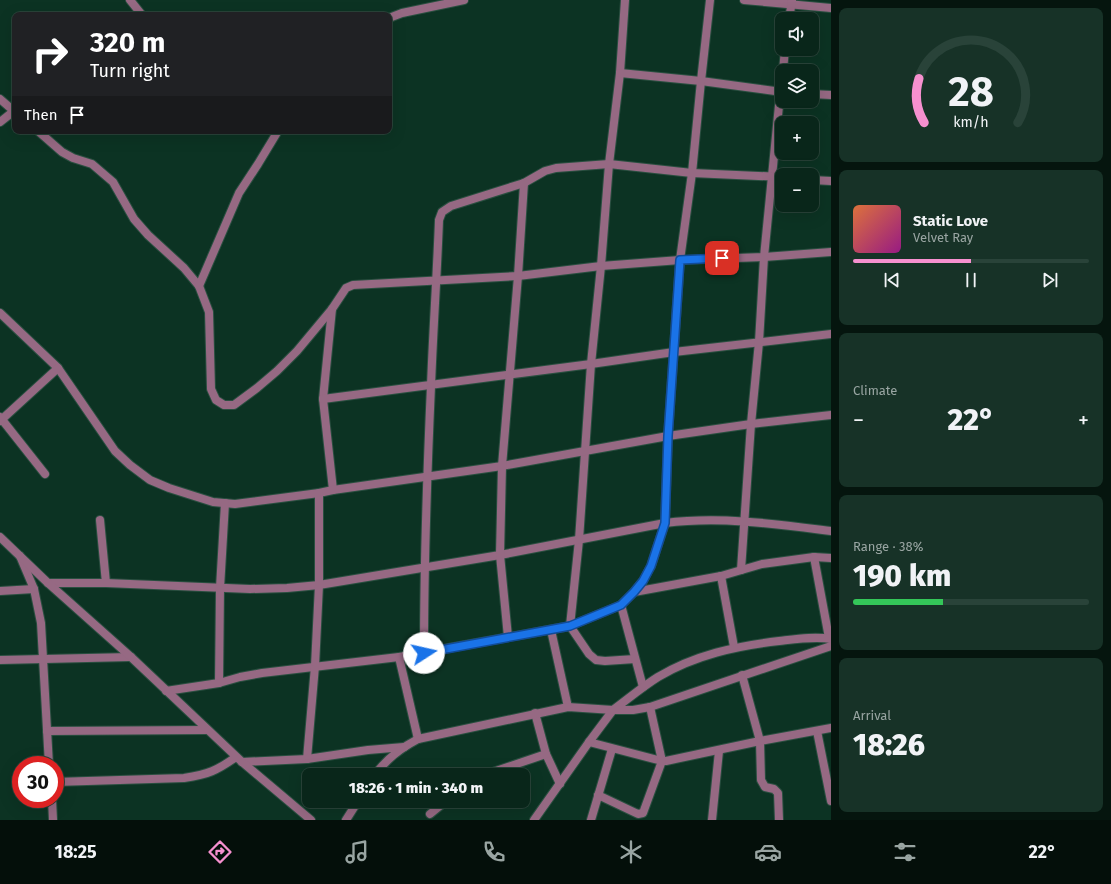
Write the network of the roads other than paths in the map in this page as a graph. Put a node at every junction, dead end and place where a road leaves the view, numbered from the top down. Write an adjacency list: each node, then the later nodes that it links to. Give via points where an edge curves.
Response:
1 (130, 0): 8 (street)
2 (464, 0): 9 (street)
3 (625, 0): 10 (street)
4 (710, 0): 11 (street)
5 (744, 0): 6 (street)
6 (792, 3): 7 (street)
7 (831, 8)
8 (140, 12)
9 (392, 17)
10 (620, 73): 11 (street); 22 (street)
11 (701, 81): 12 (street); 23 (street)
12 (775, 91)
13 (819, 95): 14 (street)
14 (831, 96)
15 (0, 99): 17 (street)
16 (779, 108): 24 (street)
17 (12, 110)
18 (12, 113): 19 (street)
19 (0, 122)
20 (41, 134): 35 (street, via 62,152 92,164 113,182 134,219)
21 (276, 134): 35 (street, via 239,193)
22 (609, 164): 23 (street); 28 (street, via 556,168); 32 (street)
23 (692, 173): 24 (street); 31 (street)
24 (771, 176): 25 (street); 30 (street)
25 (775, 176)
26 (819, 180): 27 (street)
27 (831, 181)
28 (524, 183): 33 (street); 34 (street, via 451,206 442,212 439,220)
29 (831, 252): 30 (street)
30 (764, 257): 31 (street); 39 (street)
31 (680, 260): 32 (street); 40 (street)
32 (601, 266): 33 (street); 41 (street)
33 (518, 276): 34 (street); 43 (street)
34 (437, 281): 36 (street, via 353,285 346,288); 44 (street)
35 (199, 286): 36 (street, via 209,312 211,389 216,400 224,405 234,405 277,371)
36 (332, 309): 45 (street)
37 (0, 313): 42 (street)
38 (831, 334): 39 (street)
39 (759, 342): 40 (street); 48 (street)
40 (674, 352): 41 (street); 49 (street)
41 (591, 364): 43 (street); 50 (street)
42 (58, 368): 47 (street); 56 (street, via 116,451 130,464 150,480 213,502)
43 (510, 374): 44 (street); 51 (street)
44 (431, 384): 45 (street); 53 (street)
45 (323, 399): 54 (street)
46 (831, 415): 48 (street)
47 (1, 419): 52 (street)
48 (751, 424): 49 (street); 58 (street)
49 (668, 436): 50 (street); 59 (street)
50 (586, 451): 51 (street); 62 (street)
51 (502, 466): 53 (street); 64 (street)
52 (45, 474)
53 (427, 477): 54 (street); 67 (street)
54 (333, 490): 55 (street)
55 (319, 493): 56 (street, via 235,504); 72 (street)
56 (225, 503): 73 (street)
57 (100, 520): 71 (street)
58 (744, 520): 59 (street, via 689,520); 60 (street); 68 (street)
59 (665, 523): 62 (street); 76 (street, via 651,566)
60 (831, 531)
61 (0, 537): 63 (street)
62 (579, 540): 64 (street); 78 (street)
63 (19, 555): 70 (street); 74 (street)
64 (500, 555): 67 (street); 80 (street)
65 (814, 557): 66 (street); 68 (street, via 762,564); 81 (street)
66 (831, 558)
67 (424, 567): 72 (street); 83 (street)
68 (741, 570): 69 (street)
69 (721, 576): 76 (street); 82 (street)
70 (48, 582): 71 (street); 84 (street)
71 (106, 583): 73 (street)
72 (319, 585): 73 (street, via 287,588); 89 (street)
73 (220, 588): 91 (street)
74 (34, 589): 75 (street); 86 (street)
75 (0, 591)
76 (634, 592): 77 (street)
77 (621, 605): 78 (street); 88 (street)
78 (570, 626): 79 (street); 88 (street, via 596,660)
79 (551, 630): 80 (street); 94 (street)
80 (508, 637): 83 (street)
81 (830, 641): 82 (street, via 789,640); 90 (street)
82 (734, 647): 92 (street, via 677,667)
83 (424, 653): 85 (street)
84 (131, 657): 86 (street); 93 (street)
85 (399, 657): 89 (street); 102 (street)
86 (44, 658): 87 (street); 100 (street)
87 (0, 660)
88 (635, 660): 92 (street)
89 (315, 666): 91 (street, via 240,677); 111 (street)
90 (742, 675): 95 (street); 103 (street)
91 (219, 683): 93 (street)
92 (643, 687): 96 (street)
93 (166, 691): 99 (street)
94 (568, 707): 96 (street); 97 (street)
95 (650, 707): 96 (street); 112 (street)
96 (613, 710): 104 (street)
97 (535, 713): 102 (street); 108 (street)
98 (831, 728): 101 (street)
99 (208, 730): 100 (street); 110 (street)
100 (47, 731): 109 (street)
101 (817, 731): 103 (street); 119 (street)
102 (418, 739): 105 (street)
103 (760, 741): 107 (street); 130 (street, via 761,780 765,787 778,793)
104 (589, 742): 106 (street); 117 (street)
105 (404, 747): 111 (street); 114 (street)
106 (612, 749): 112 (street); 118 (street)
107 (718, 751): 112 (street); 129 (street)
108 (546, 754): 115 (street); 117 (street)
109 (48, 756)
110 (236, 757): 113 (street); 116 (street, via 211,773 192,777)
111 (307, 759): 113 (street)
112 (662, 761): 118 (street, via 643,813 638,814)
113 (242, 762): 125 (street)
114 (380, 768)
115 (505, 768)
116 (64, 782)
117 (560, 784): 127 (street)
118 (598, 795): 128 (street)
119 (831, 801)
120 (52, 808): 124 (street)
121 (354, 808): 126 (street)
122 (437, 808): 123 (street)
123 (430, 814)
124 (53, 820)
125 (311, 820)
126 (346, 820)
127 (534, 820)
128 (591, 820)
129 (712, 820)
130 (779, 820)

